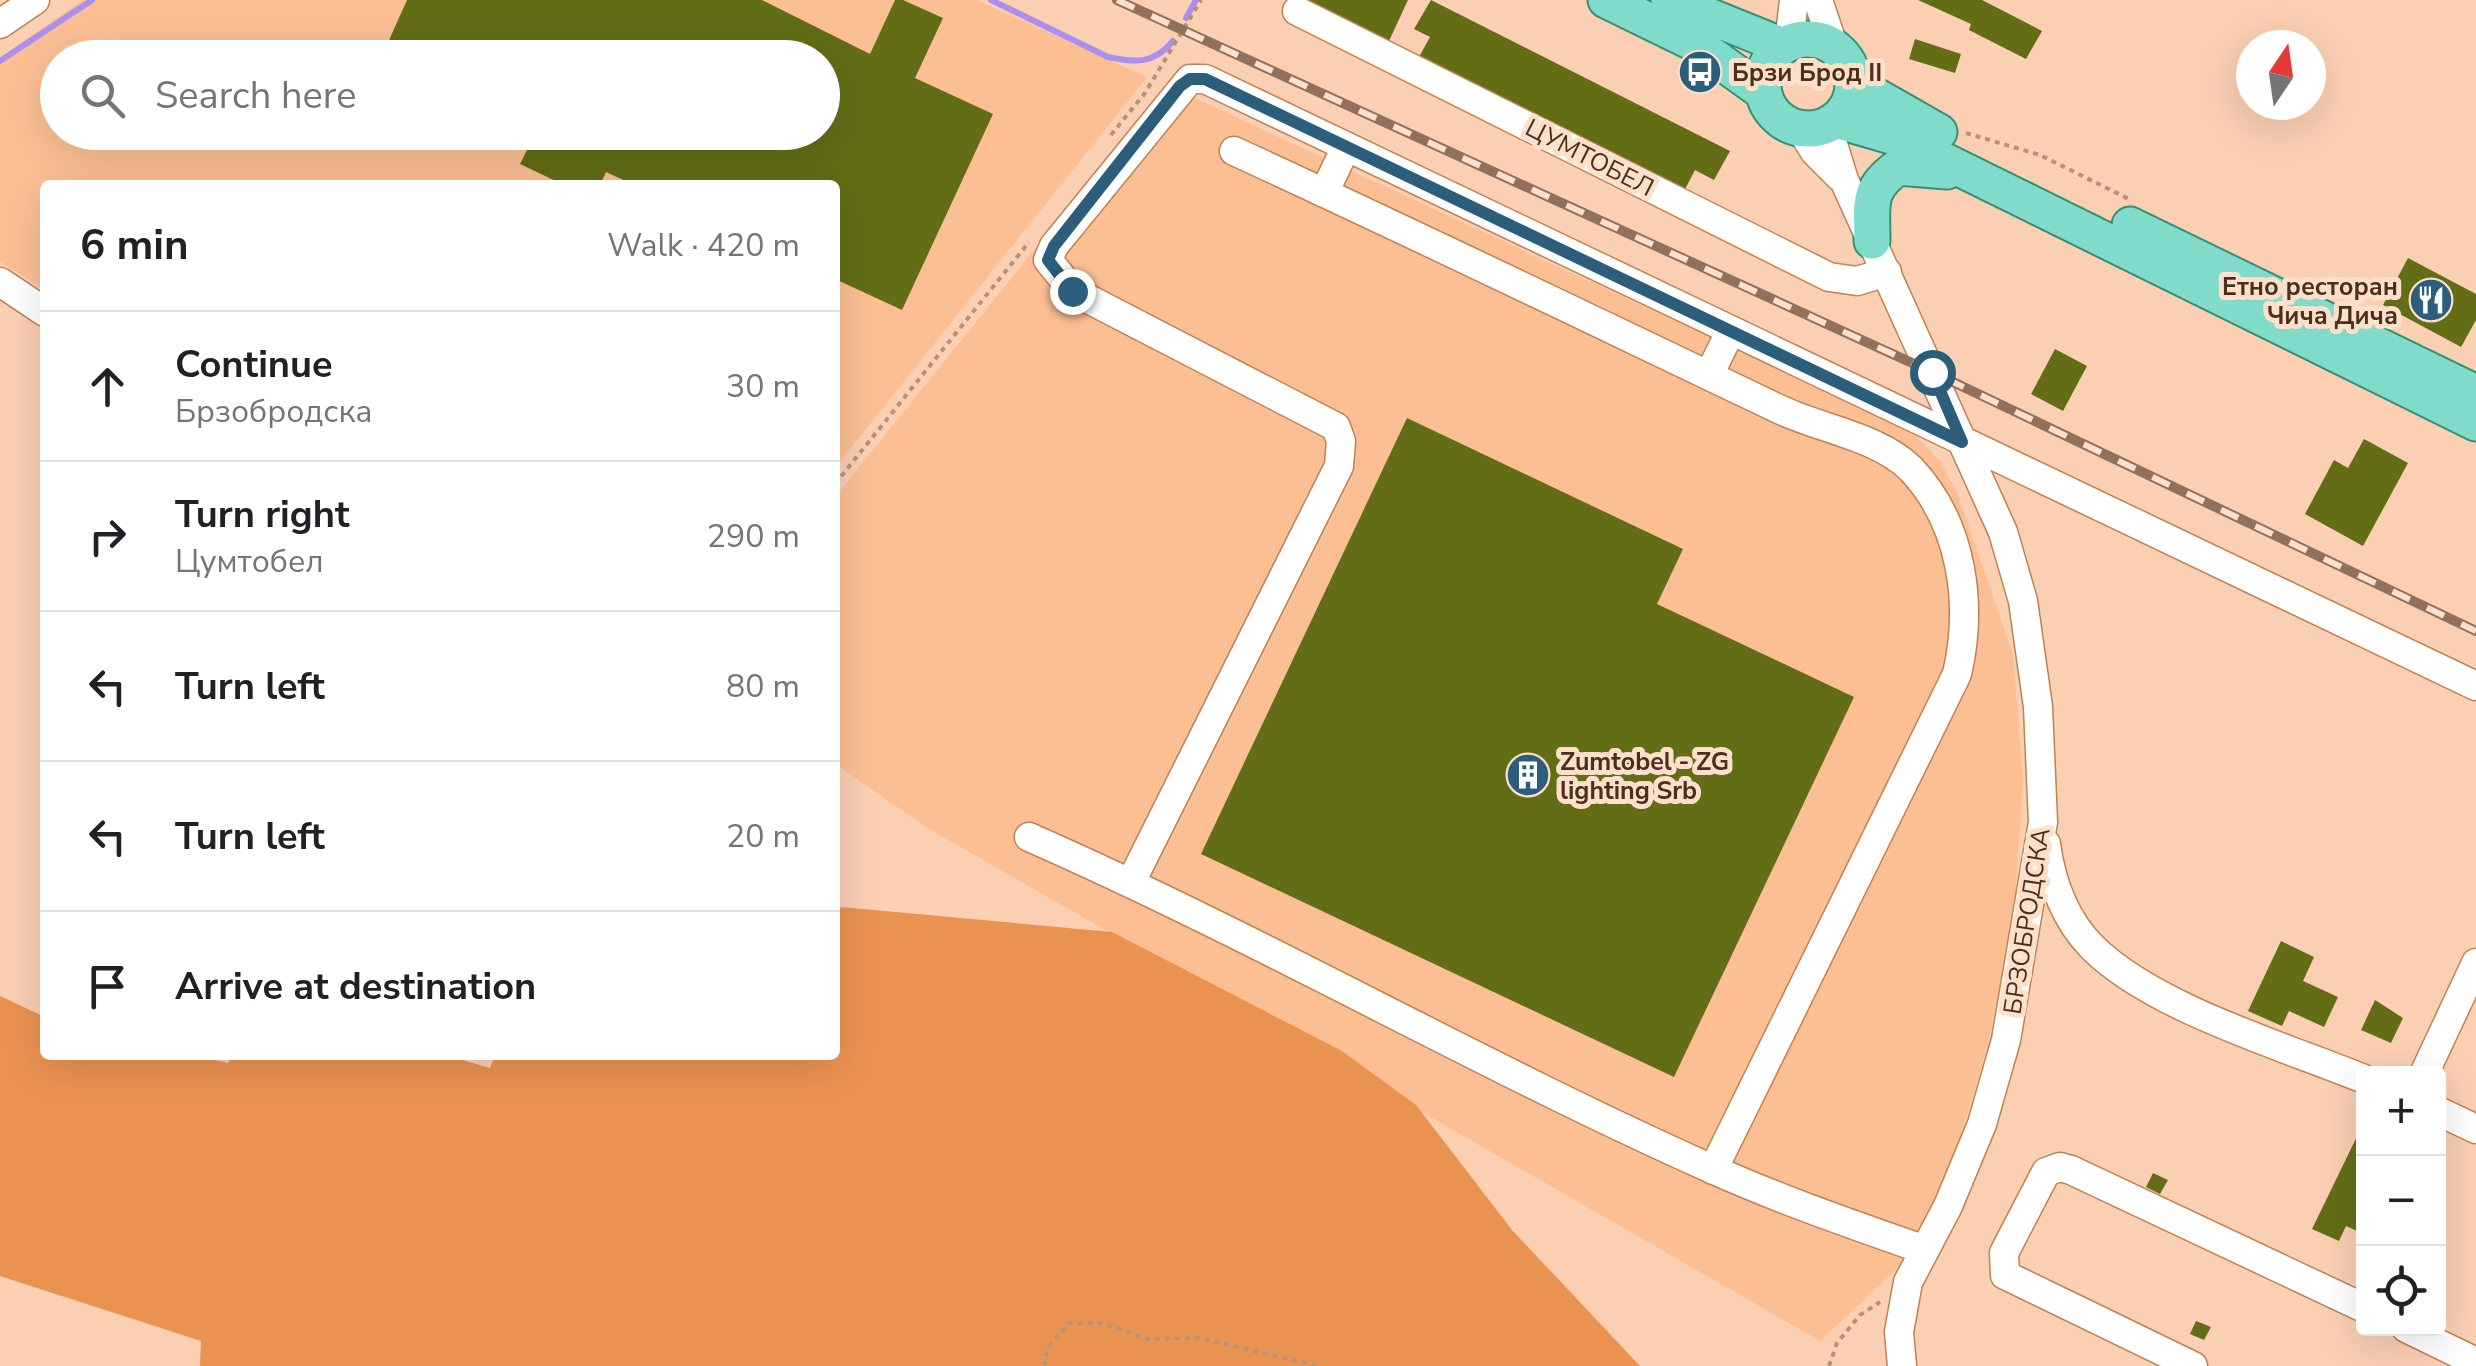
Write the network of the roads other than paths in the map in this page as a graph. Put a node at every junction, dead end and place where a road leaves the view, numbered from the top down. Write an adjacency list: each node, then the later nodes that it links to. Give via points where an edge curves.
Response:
1 (35, 0): 9 (street)
2 (1606, 0): 13 (main road, via 1696,44)
3 (1669, 0): 8 (main road)
4 (1750, 0): 8 (main road)
5 (1794, 0): 10 (street)
6 (1818, 0): 11 (street)
7 (1297, 12): 19 (street, ЦУМТОБЕЛ, via 1829,276 1857,281)
8 (1704, 17): 10 (main road)
9 (0, 24)
10 (1786, 45): 11 (main road, via 1807,39); 13 (main road, via 1764,71)
11 (1834, 48): 12 (main road)
12 (1853, 83): 14 (main road, via 1849,104); 24 (main road, via 1904,115)
13 (1764, 92): 14 (main road, via 1780,119)
14 (1821, 124): 17 (main road, via 1898,138); 19 (street, БРЗОБРОДСКА, via 1815,152 1844,180)
15 (1346, 147): 18 (street); 22 (street); 30 (street, via 1205,79 1190,79 1048,260 1072,291 1336,427 1341,441 1339,466)
16 (1234, 151): 18 (street)
17 (1982, 179): 19 (main road, via 1898,167 1878,181 1872,198); 25 (main road)
18 (1324, 193): 23 (street)
19 (1880, 256): 26 (street, БРЗОБРОДСКА)
20 (0, 282): 21 (street)
21 (40, 309)
22 (1731, 330): 23 (street); 26 (street)
23 (1709, 375): 36 (street, via 1885,451 1910,470 1963,570 1967,633 1957,674 1918,758)
24 (2476, 394)
25 (2476, 422)
26 (1962, 442): 27 (street); 28 (street, БРЗОБРОДСКА, via 1992,503 2023,601)
27 (2476, 686)
28 (2044, 822): 33 (street, via 2060,898 2091,946 2116,968 2224,1023); 37 (street, БРЗОБРОДСКА, via 1996,1083)
29 (1029, 837): 30 (street)
30 (1132, 882): 36 (street)
31 (2476, 963): 32 (street)
32 (2428, 1066)
33 (2356, 1076)
34 (2446, 1115): 35 (street)
35 (2476, 1129)
36 (1713, 1170): 37 (street)
37 (1925, 1250): 41 (street, БРЗОБРОДСКА, via 1908,1282 1899,1332)
38 (2356, 1304): 42 (street, via 2072,1170 2046,1172 2004,1253 2005,1275)
39 (2422, 1336): 40 (street)
40 (2476, 1362)
41 (1902, 1366)
42 (2193, 1366)

